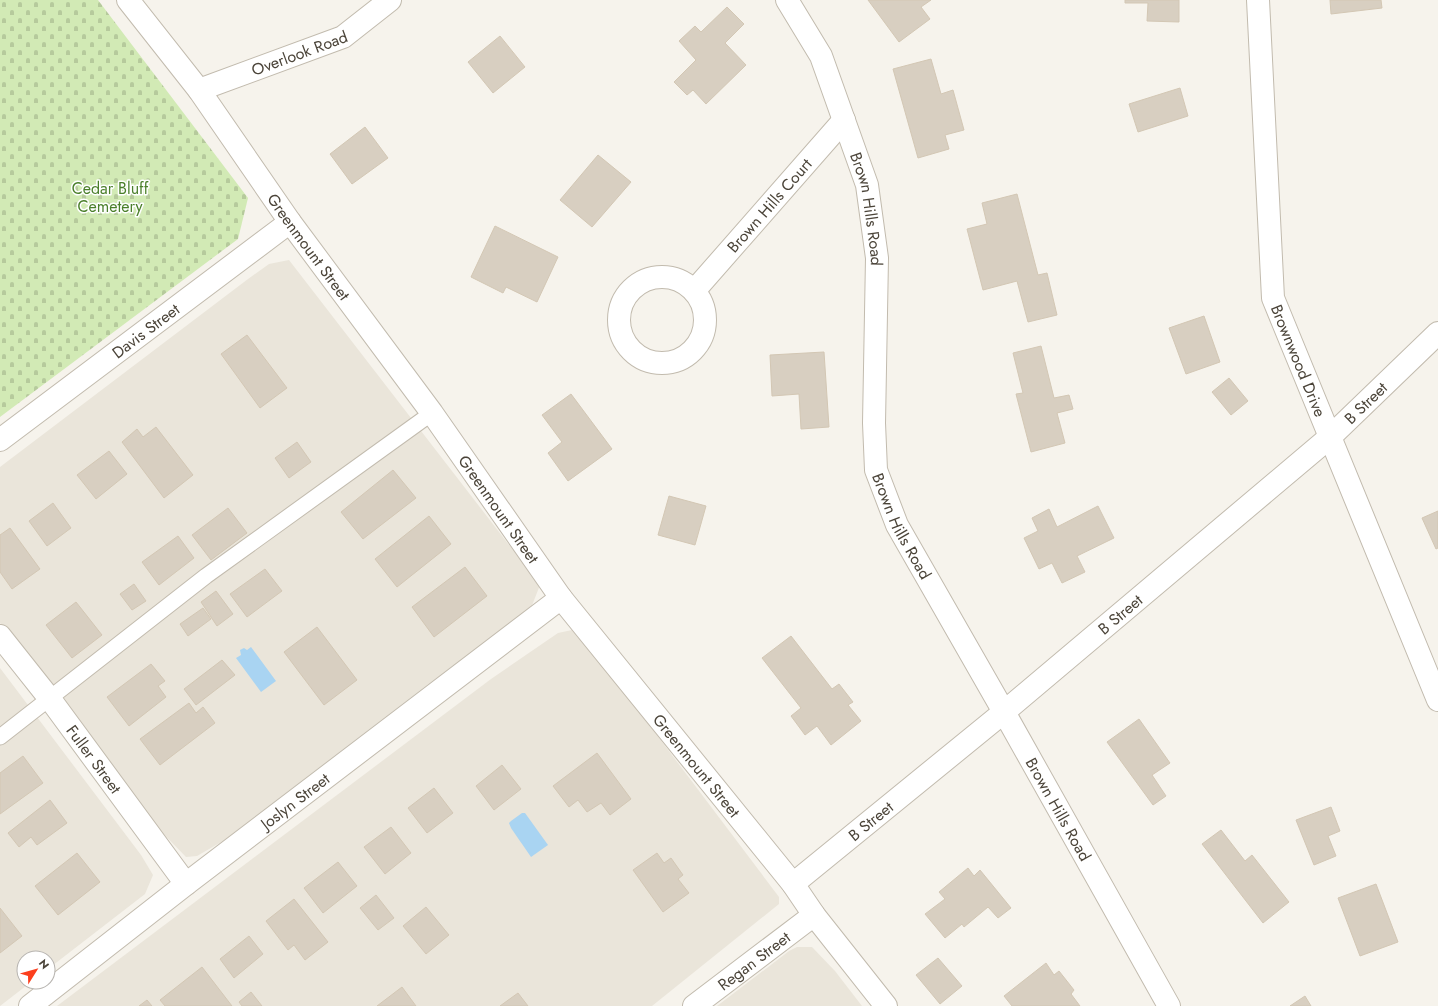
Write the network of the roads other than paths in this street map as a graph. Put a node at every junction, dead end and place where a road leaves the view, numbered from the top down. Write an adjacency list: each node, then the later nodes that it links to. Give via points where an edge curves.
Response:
1 (128, 0): 5 (street, Greenmount Street)
2 (390, 0): 5 (street, Overlook Road, via 343,37)
3 (787, 0): 6 (street, Brown Hills Road, via 821,56)
4 (1258, 0): 11 (street, Brownwood Drive, via 1273,298)
5 (199, 90): 7 (street, Greenmount Street)
6 (844, 120): 8 (street, Brown Hills Court); 17 (street, Brown Hills Road, via 867,185 877,258 874,423 876,470 897,525)
7 (290, 222): 10 (street, Greenmount Street); 12 (street, Davis Street)
8 (694, 291)
9 (1438, 333): 11 (street, B Street)
10 (432, 413): 13 (street, Greenmount Street); 15 (lane, via 206,576)
11 (1330, 438): 16 (street, Brownwood Drive); 17 (street, B Street)
12 (0, 440)
13 (561, 598): 19 (street, Joslyn Street); 20 (street, Greenmount Street)
14 (0, 636): 15 (street, Fuller Street)
15 (50, 699): 18 (lane); 19 (street, Fuller Street)
16 (1438, 700)
17 (1004, 712): 20 (street, B Street); 25 (street, Brown Hills Road)
18 (0, 737)
19 (186, 884): 22 (street, Joslyn Street)
20 (793, 884): 21 (street, Greenmount Street)
21 (814, 915): 23 (street, Regan Street); 24 (street, Greenmount Street)
22 (30, 1006)
23 (694, 1006)
24 (886, 1006)
25 (1169, 1006)

